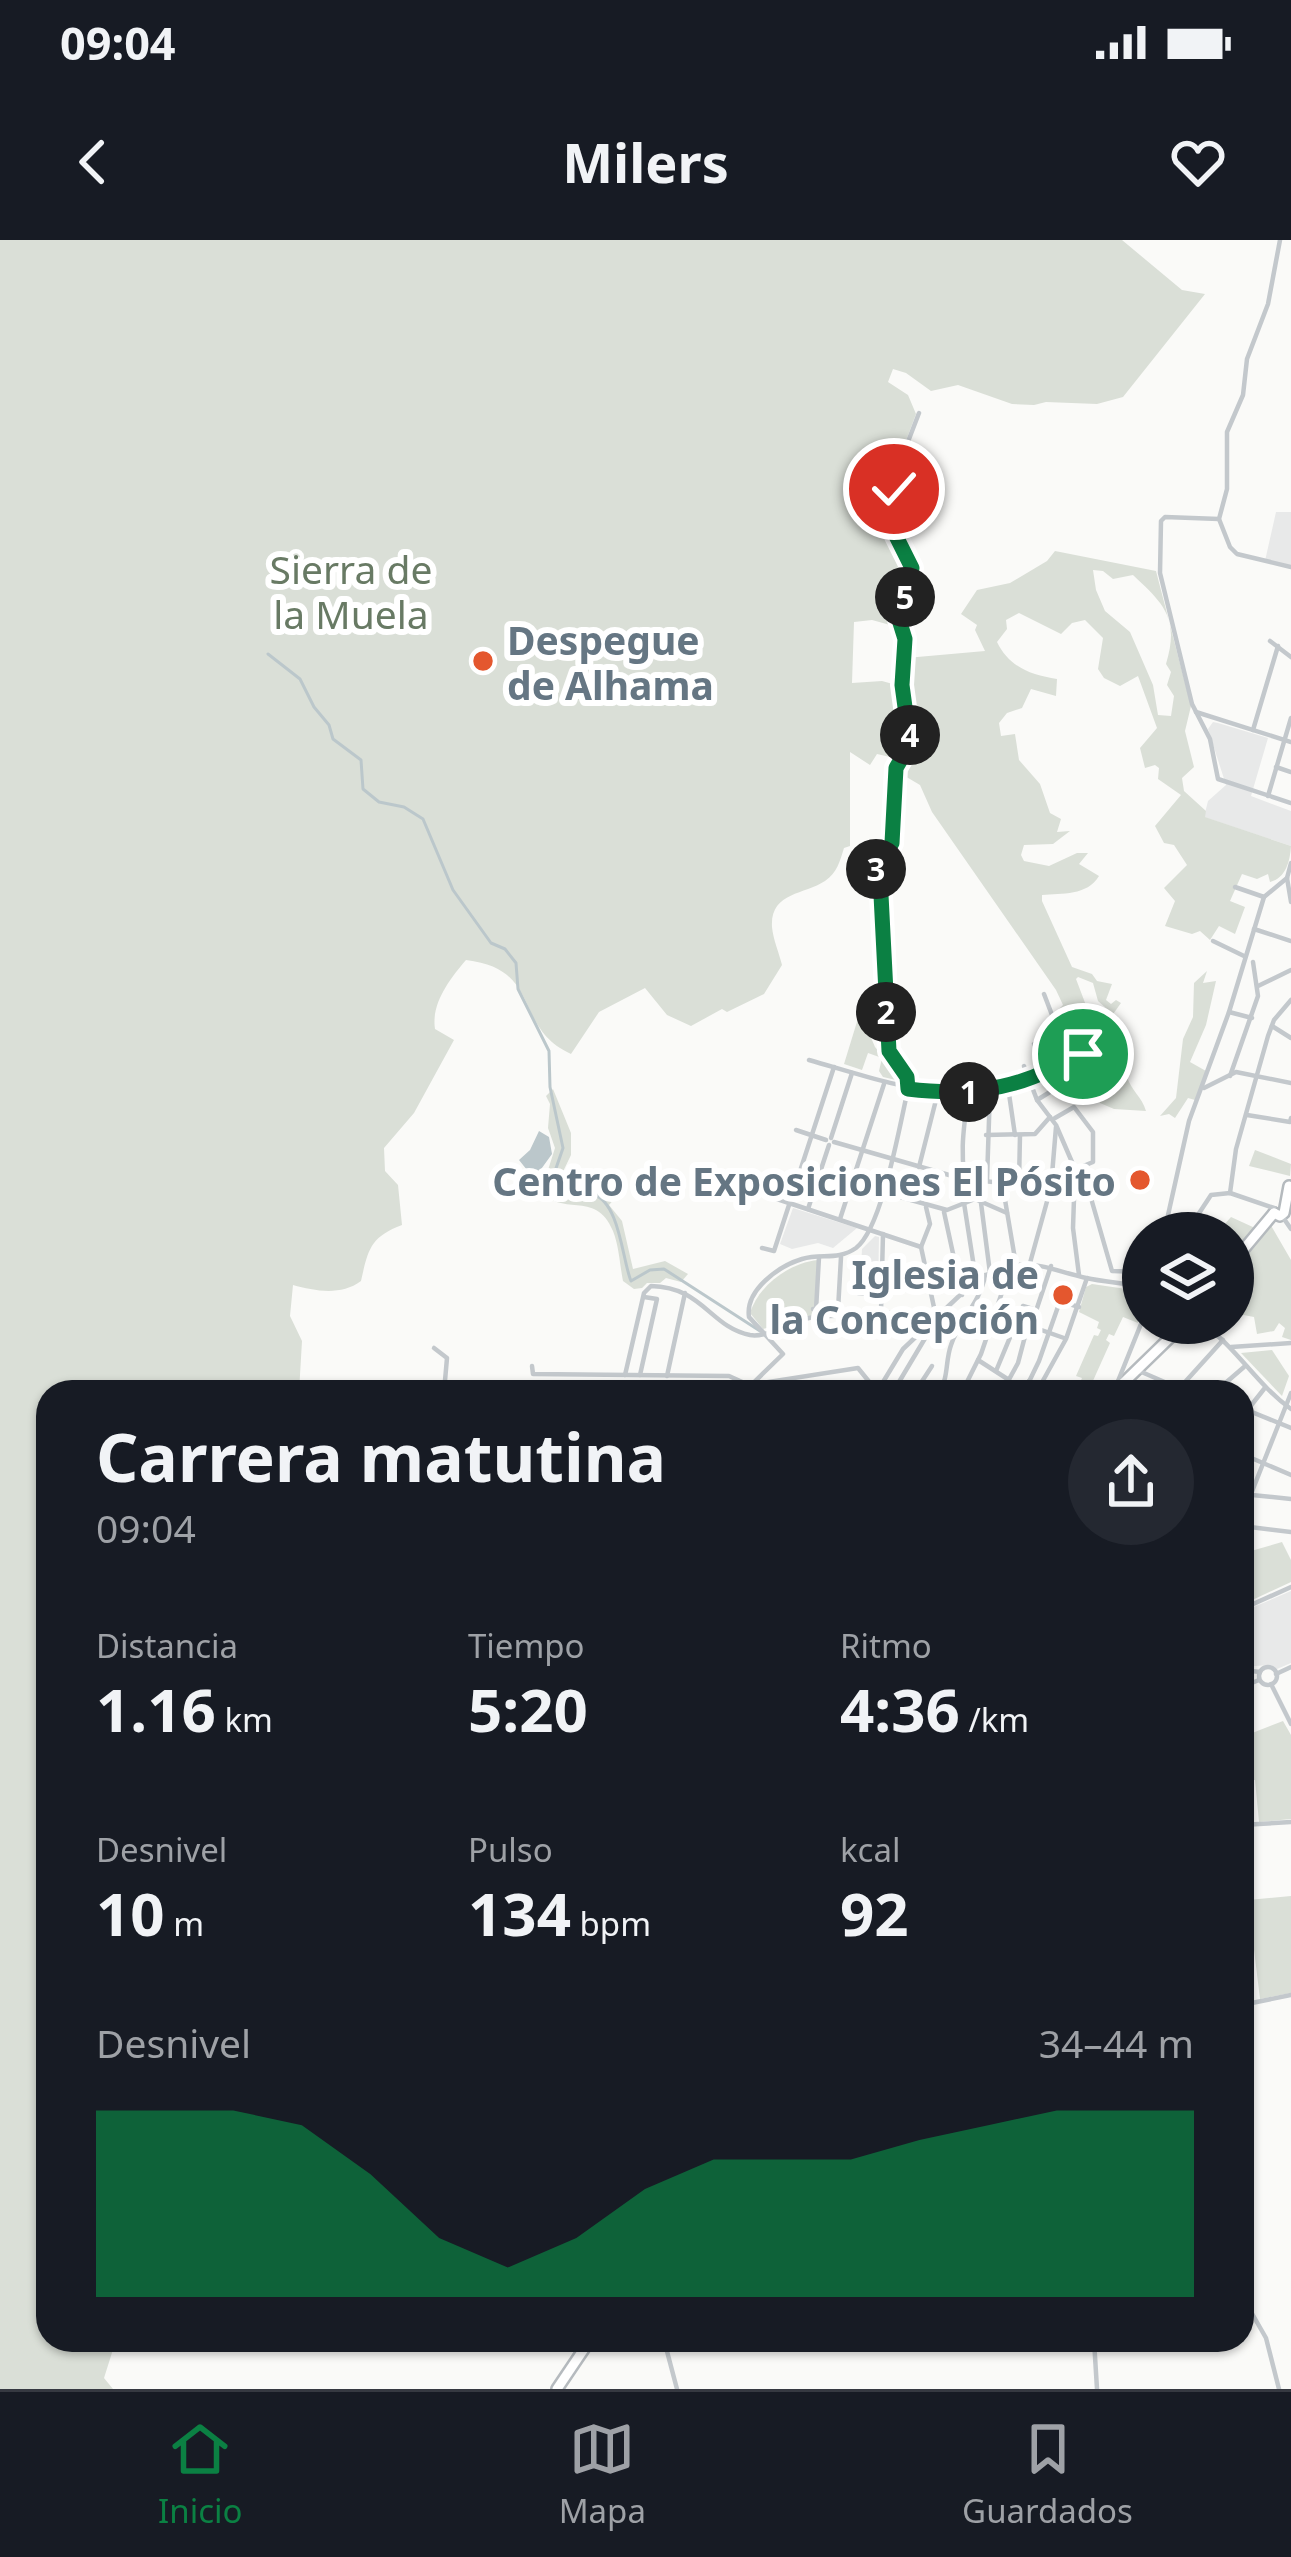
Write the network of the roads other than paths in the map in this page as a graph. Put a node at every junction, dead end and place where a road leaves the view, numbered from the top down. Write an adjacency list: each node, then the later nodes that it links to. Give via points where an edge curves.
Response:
1 (1280, 240): 3 (street, via 1227,432)
2 (919, 413): 50 (street, via 893,484 901,511 896,536 912,568 896,610 910,744 896,768 892,843 874,874 889,1051)
3 (1219, 519): 4 (street, via 1237,554); 8 (street, via 1161,520 1160,573)
4 (1291, 567)
5 (1270, 640): 6 (street)
6 (1278, 646): 7 (street); 10 (street)
7 (1291, 657)
8 (1196, 712): 10 (street); 14 (street, via 1218,779)
9 (1291, 718): 11 (street)
10 (1253, 730): 11 (street)
11 (1287, 741): 12 (street)
12 (1276, 767): 13 (street); 14 (street)
13 (1291, 772)
14 (1268, 796): 15 (street)
15 (1291, 803)
16 (1291, 863): 17 (street)
17 (1287, 878): 19 (street); 20 (street)
18 (1235, 887): 19 (street)
19 (1264, 897): 21 (street)
20 (1291, 902)
21 (1254, 929): 23 (street); 24 (street)
22 (1213, 941): 24 (street)
23 (1291, 941)
24 (1244, 956): 30 (street)
25 (1253, 962): 27 (street)
26 (1291, 970): 27 (street)
27 (1258, 986): 31 (street)
28 (1045, 994): 34 (street)
29 (1291, 1000): 32 (street)
30 (1229, 1012): 31 (street); 49 (street)
31 (1252, 1018): 42 (street)
32 (1272, 1026): 33 (street); 43 (street)
33 (1291, 1038)
34 (1062, 1041): 36 (street); 40 (street)
35 (1034, 1044): 40 (street)
36 (1083, 1054)
37 (809, 1060): 38 (street)
38 (834, 1066): 41 (street); 60 (street)
39 (1024, 1066): 44 (street)
40 (1047, 1066): 44 (street); 48 (street)
41 (852, 1073): 46 (street); 63 (street)
42 (1230, 1076): 43 (street); 49 (street)
43 (1257, 1077): 45 (street); 56 (street)
44 (1030, 1079): 47 (street); 55 (street)
45 (1291, 1083)
46 (884, 1084): 50 (street); 64 (street)
47 (1008, 1086): 51 (street); 62 (street)
48 (1057, 1088): 52 (street, via 1071,1079); 55 (street)
49 (1204, 1088): 85 (street)
50 (908, 1089): 53 (street); 65 (street)
51 (990, 1090): 54 (street); 61 (street)
52 (1078, 1090)
53 (938, 1092): 54 (street); 66 (street)
54 (969, 1092): 68 (street)
55 (1037, 1100): 58 (street)
56 (1247, 1115): 57 (street); 76 (street)
57 (1290, 1119)
58 (1053, 1120): 62 (street); 67 (street); 67 (street, via 1074,1107 1093,1132 1091,1163); 73 (street)
59 (796, 1130): 60 (street)
60 (811, 1135): 63 (street); 79 (street)
61 (986, 1135): 62 (street); 69 (street)
62 (1017, 1135): 71 (street)
63 (830, 1141): 64 (street); 82 (street)
64 (862, 1152): 65 (street); 88 (street)
65 (891, 1160): 66 (street); 75 (street)
66 (919, 1167): 68 (street)
67 (1079, 1168): 74 (street); 102 (street, via 1113,1273)
68 (963, 1179): 69 (street); 78 (street)
69 (987, 1180): 70 (street)
70 (1002, 1181): 71 (street); 87 (street)
71 (1019, 1182): 73 (street)
72 (1290, 1186): 84 (main road)
73 (1051, 1187): 74 (street); 98 (street)
74 (1072, 1190): 95 (street)
75 (882, 1192): 81 (street); 90 (street)
76 (1230, 1193): 84 (street); 86 (street, via 1208,1197)
77 (771, 1197): 79 (street)
78 (967, 1201): 80 (street); 83 (street); 106 (street)
79 (789, 1203): 82 (street); 94 (street, via 774,1251)
80 (982, 1203): 87 (street); 103 (street)
81 (925, 1204): 83 (street); 93 (street, via 930,1224)
82 (808, 1209): 88 (street)
83 (943, 1210): 111 (street)
84 (1279, 1210): 89 (street); 92 (main road)
85 (1169, 1212)
86 (1199, 1212)
87 (1007, 1214): 99 (street)
88 (840, 1219): 90 (street)
89 (1291, 1229)
90 (871, 1230): 91 (street); 97 (street)
91 (883, 1234): 93 (street); 110 (street)
92 (1254, 1238)
93 (921, 1247): 118 (street)
94 (762, 1248)
95 (1073, 1256): 101 (street); 104 (street)
96 (819, 1257): 97 (street); 114 (street, via 814,1309); 123 (street, via 783,1268 753,1296 747,1313)
97 (841, 1257): 114 (street)
98 (1030, 1263): 99 (street); 100 (street)
99 (1013, 1266): 103 (street); 117 (street)
100 (1052, 1266): 101 (street); 115 (street)
101 (1069, 1272): 104 (street)
102 (1122, 1273)
103 (988, 1274): 106 (street); 151 (street, via 952,1341)
104 (1079, 1275): 105 (street)
105 (1087, 1278): 107 (street); 113 (street)
106 (976, 1280): 111 (street)
107 (1122, 1284)
108 (685, 1292): 112 (street, via 656,1285); 123 (street, via 734,1328); 142 (street)
109 (858, 1293): 110 (street)
110 (881, 1294): 116 (street)
111 (962, 1295): 118 (street)
112 (643, 1297): 140 (street); 141 (street, via 657,1299)
113 (1079, 1307): 122 (street, via 1060,1301); 124 (street)
114 (838, 1310): 116 (street)
115 (1036, 1310): 119 (street, via 1023,1306); 120 (street)
116 (881, 1312): 118 (street)
117 (996, 1314): 119 (street); 132 (street)
118 (936, 1315): 121 (street); 149 (street)
119 (1018, 1321): 120 (street); 139 (street)
120 (1029, 1325): 122 (street); 133 (street)
121 (926, 1328): 123 (street, via 817,1317); 148 (street)
122 (1048, 1332): 124 (street); 137 (street)
123 (764, 1334): 145 (street, via 783,1356)
124 (1066, 1339): 155 (street)
125 (1291, 1343): 130 (street)
126 (1133, 1344): 156 (street)
127 (1164, 1344): 138 (main road)
128 (1218, 1344): 159 (street)
129 (1225, 1344): 130 (street)
130 (1228, 1347): 136 (street)
131 (434, 1348): 143 (street, via 447,1358)
132 (978, 1360): 139 (street); 152 (street)
133 (1018, 1363): 137 (street); 153 (street)
134 (532, 1366): 140 (street, via 533,1374)
135 (932, 1366): 150 (street)
136 (1244, 1366): 160 (street); 161 (street)
137 (1036, 1368): 154 (street)
138 (1137, 1370): 157 (main road); 158 (street)
139 (996, 1371): 153 (street)
140 (625, 1375): 141 (street)
141 (640, 1375): 142 (street)
142 (667, 1376): 144 (street)
143 (445, 1380)
144 (741, 1380)
145 (757, 1380)
146 (779, 1380): 147 (street, via 858,1368)
147 (868, 1380)
148 (884, 1380)
149 (900, 1380)
150 (923, 1380)
151 (945, 1380)
152 (968, 1380)
153 (1009, 1380)
154 (1030, 1380)
155 (1043, 1380)
156 (1118, 1380)
157 (1126, 1380)
158 (1160, 1380)
159 (1186, 1380)
160 (1228, 1380)
161 (1265, 1389): 163 (street); 164 (street)
162 (1291, 1394): 164 (street)
163 (1254, 1400)
164 (1288, 1407): 166 (street)
165 (1254, 1415): 166 (street)
166 (1279, 1423): 167 (street); 169 (street)
167 (1291, 1428)
168 (1254, 1459): 169 (street)
169 (1263, 1463): 170 (street); 171 (street)
170 (1291, 1474)
171 (1254, 1486)
172 (1254, 1494): 173 (street)
173 (1291, 1499)
174 (1254, 1527): 175 (street)
175 (1291, 1532)
176 (1291, 1587): 177 (street)
177 (1254, 1604)
178 (1291, 1667): 180 (street)
179 (1254, 1674): 181 (street)
180 (1276, 1674): 181 (street, via 1268,1667); 183 (street)
181 (1260, 1676): 182 (street); 183 (street)
182 (1254, 1680)
183 (1270, 1684): 184 (street)
184 (1291, 1723)
185 (1291, 1822): 186 (street)
186 (1254, 1824)
187 (1291, 1995): 188 (street)
188 (1254, 2003)
189 (1254, 2317): 196 (street)
190 (582, 2352): 193 (main road)
191 (667, 2352): 194 (street)
192 (1095, 2352): 195 (street)
193 (557, 2389)
194 (677, 2389)
195 (1097, 2389)
196 (1279, 2389)

